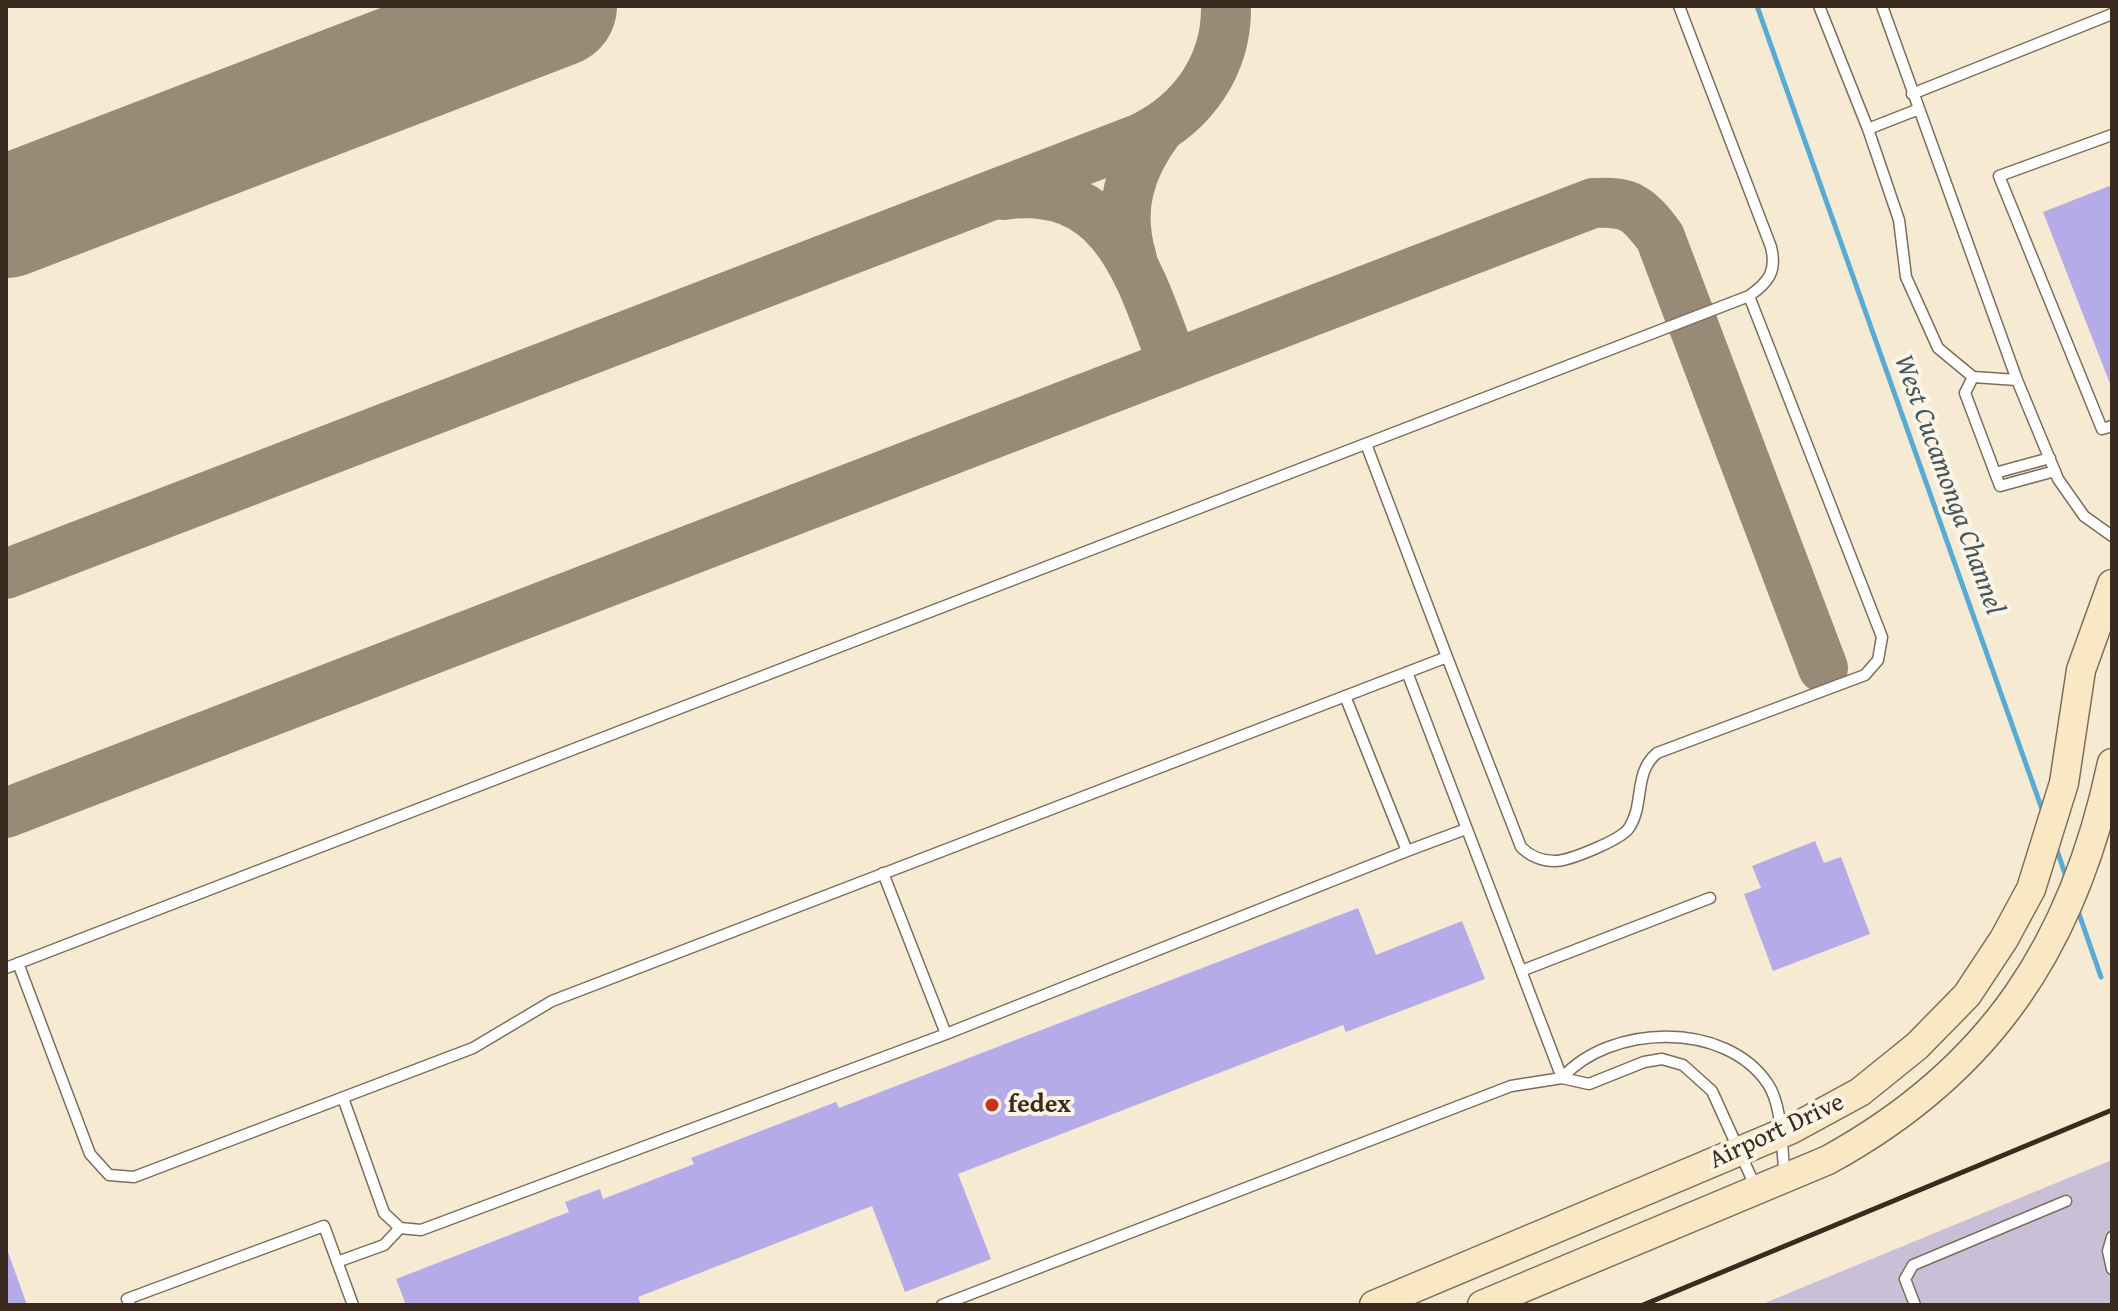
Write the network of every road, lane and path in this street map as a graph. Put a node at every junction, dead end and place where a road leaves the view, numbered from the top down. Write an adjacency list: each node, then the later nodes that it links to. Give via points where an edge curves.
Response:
1 (1679, 6): 9 (lane, via 1771,247 1773,270)
2 (1819, 6): 7 (lane)
3 (1882, 6): 5 (lane)
4 (2112, 14): 5 (lane)
5 (1912, 94): 6 (lane)
6 (1919, 109): 7 (lane); 11 (lane)
7 (1868, 129): 10 (lane, via 1899,220 1906,277 1916,305 1938,348)
8 (2112, 135): 12 (lane, via 1999,176 2102,429)
9 (1749, 296): 13 (lane); 19 (lane, via 1882,637 1878,660 1865,675 1657,753 1642,772 1628,830 1558,861 1530,855 1521,847)
10 (1973, 377): 11 (lane); 16 (lane, via 1965,393)
11 (2017, 380): 14 (lane)
12 (2112, 426)
13 (1366, 444): 19 (lane); 27 (lane)
14 (2050, 458): 15 (lane); 16 (lane)
15 (2055, 471): 16 (lane, via 2000,486); 17 (lane, via 2084,516)
16 (1995, 473)
17 (2112, 536)
18 (2112, 584): 33 (main road, Airport Drive, via 2081,670 2058,806 2031,889 2004,939 1967,995 1917,1046 1860,1092)
19 (1447, 657): 20 (lane)
20 (1407, 672): 21 (lane); 23 (lane)
21 (1345, 696): 24 (lane); 25 (lane)
22 (2112, 763): 35 (main road, Airport Drive, via 2082,875 2024,989 1928,1094 1870,1137)
23 (1466, 829): 24 (lane); 29 (lane)
24 (1407, 851): 30 (lane)
25 (883, 873): 30 (lane); 32 (lane, via 552,1001 473,1048)
26 (1710, 898): 29 (lane)
27 (18, 963): 28 (lane); 32 (lane, via 90,1154 109,1175 134,1177)
28 (6, 968)
29 (1521, 971): 31 (lane)
30 (946, 1034): 38 (lane, via 421,1230)
31 (1562, 1078): 33 (lane, via 1577,1061 1644,1037 1689,1037 1720,1045 1747,1061 1769,1086); 34 (lane, via 1589,1084 1644,1062 1662,1059 1683,1065 1712,1091); 42 (lane, via 1511,1086)
32 (343, 1098): 38 (lane, via 384,1213)
33 (1780, 1134): 34 (main road, Airport Drive); 35 (lane)
34 (1741, 1151): 36 (lane); 46 (main road, Airport Drive)
35 (1785, 1179): 36 (main road, Airport Drive)
36 (1758, 1191): 47 (main road, Airport Drive)
37 (2066, 1201): 48 (lane, via 1913,1265 1905,1279)
38 (400, 1228): 40 (lane, via 384,1245)
39 (2112, 1237): 41 (lane)
40 (337, 1262): 43 (lane, via 324,1226 127,1299); 44 (lane)
41 (2112, 1269)
42 (971, 1300): 45 (lane)
43 (130, 1305)
44 (353, 1305)
45 (942, 1305)
46 (1374, 1305)
47 (1482, 1305)
48 (1915, 1305)

